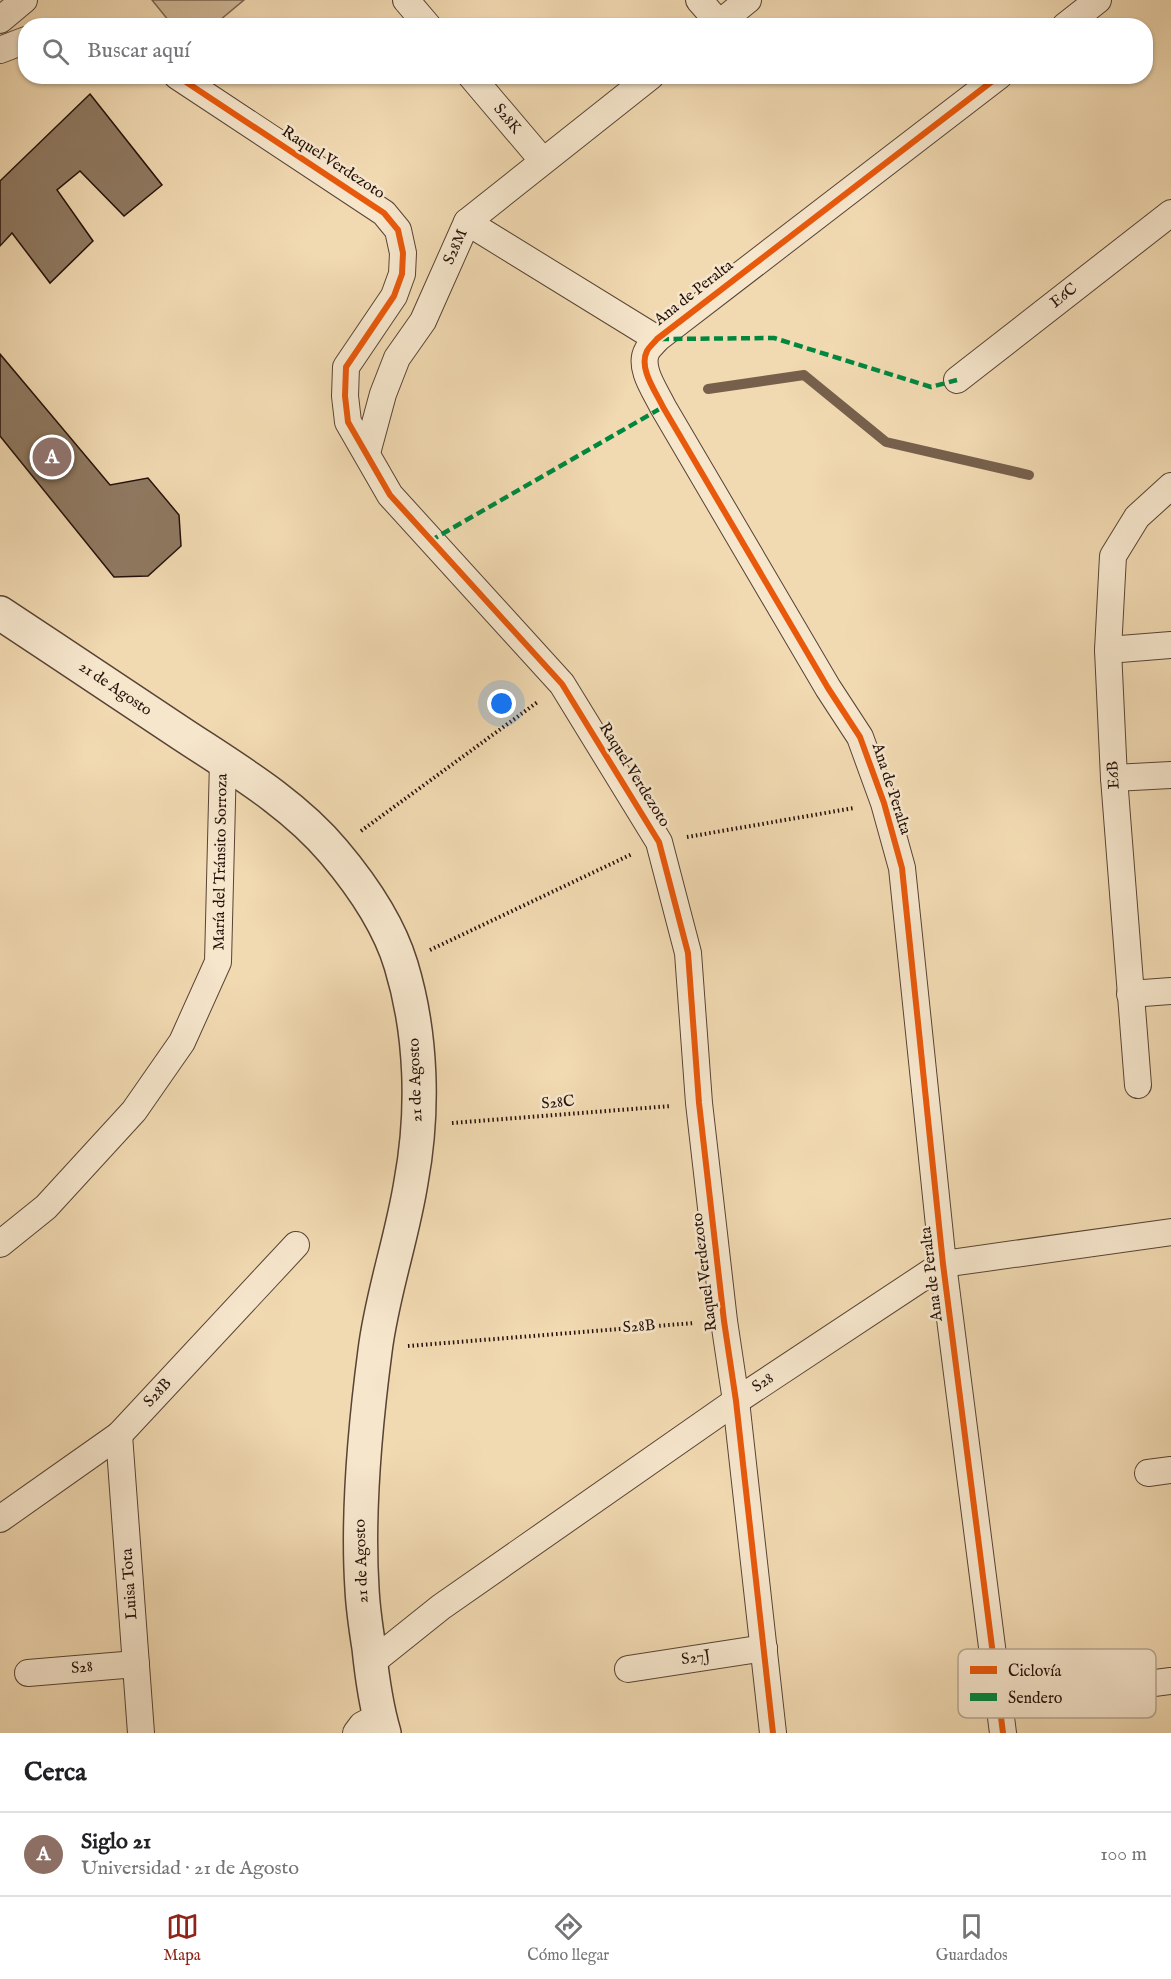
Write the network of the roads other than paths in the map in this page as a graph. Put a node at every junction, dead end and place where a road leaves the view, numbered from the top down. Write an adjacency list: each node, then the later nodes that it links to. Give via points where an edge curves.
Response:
1 (24, 0): 10 (street)
2 (406, 0): 6 (street)
3 (699, 0): 7 (street)
4 (748, 0): 8 (street)
5 (1098, 0): 9 (street)
6 (421, 18)
7 (712, 18)
8 (725, 18)
9 (1075, 18)
10 (0, 20)
11 (18, 43): 12 (street)
12 (0, 50)
13 (189, 84): 22 (street, Raquel Verdezoto, via 384,213 398,230 402,274 394,296 346,367 348,422)
14 (478, 84): 17 (street, S28K)
15 (641, 84): 17 (street, S28M)
16 (989, 84): 20 (street, Ana de Peralta)
17 (543, 161): 19 (street, S28M)
18 (1171, 213): 21 (street, E6C)
19 (467, 222): 20 (street); 22 (street, S28M, via 423,321 397,358)
20 (657, 339): 36 (street, Ana de Peralta, via 644,362 663,407 860,737 885,803 902,868)
21 (957, 380)
22 (367, 453): 37 (street, Raquel Verdezoto, via 390,495 562,684 659,842 688,952 699,1103)
23 (1171, 486): 26 (street, E6B, via 1137,517 1113,556)
24 (0, 613): 27 (street, 21 de Agosto)
25 (1171, 645): 26 (street)
26 (1108, 650): 29 (street, E6B)
27 (223, 761): 34 (street, María del Tránsito Sorroza, via 218,962 182,1042 126,1119 46,1207); 42 (street, 21 de Agosto, via 288,807 333,851 383,924 401,964 413,1016 419,1126 411,1182 375,1348 361,1506 362,1590)
28 (1171, 775): 29 (street)
29 (1114, 778): 31 (street, E6B)
30 (1171, 991): 31 (street)
31 (1130, 994): 32 (street, E6B)
32 (1138, 1084)
33 (1171, 1232): 36 (street, S28)
34 (0, 1244)
35 (296, 1245): 38 (street, S28B)
36 (943, 1264): 37 (street, S28); 41 (street, Ana de Peralta)
37 (736, 1401): 40 (street, Raquel Verdezoto); 42 (street, S28, via 441,1606)
38 (119, 1435): 39 (street, S28B); 43 (street, Luisa Tota)
39 (0, 1519)
40 (764, 1648): 44 (street, S27J); 51 (street, Raquel Verdezoto)
41 (993, 1649)
42 (371, 1663): 49 (street, 21 de Agosto)
43 (136, 1664): 45 (street, S28); 50 (street, Luisa Tota)
44 (628, 1669)
45 (28, 1672)
46 (1171, 1681): 47 (street)
47 (1156, 1683)
48 (1002, 1718): 52 (street, Ana de Peralta)
49 (373, 1727)
50 (141, 1733)
51 (773, 1733)
52 (1003, 1733)

